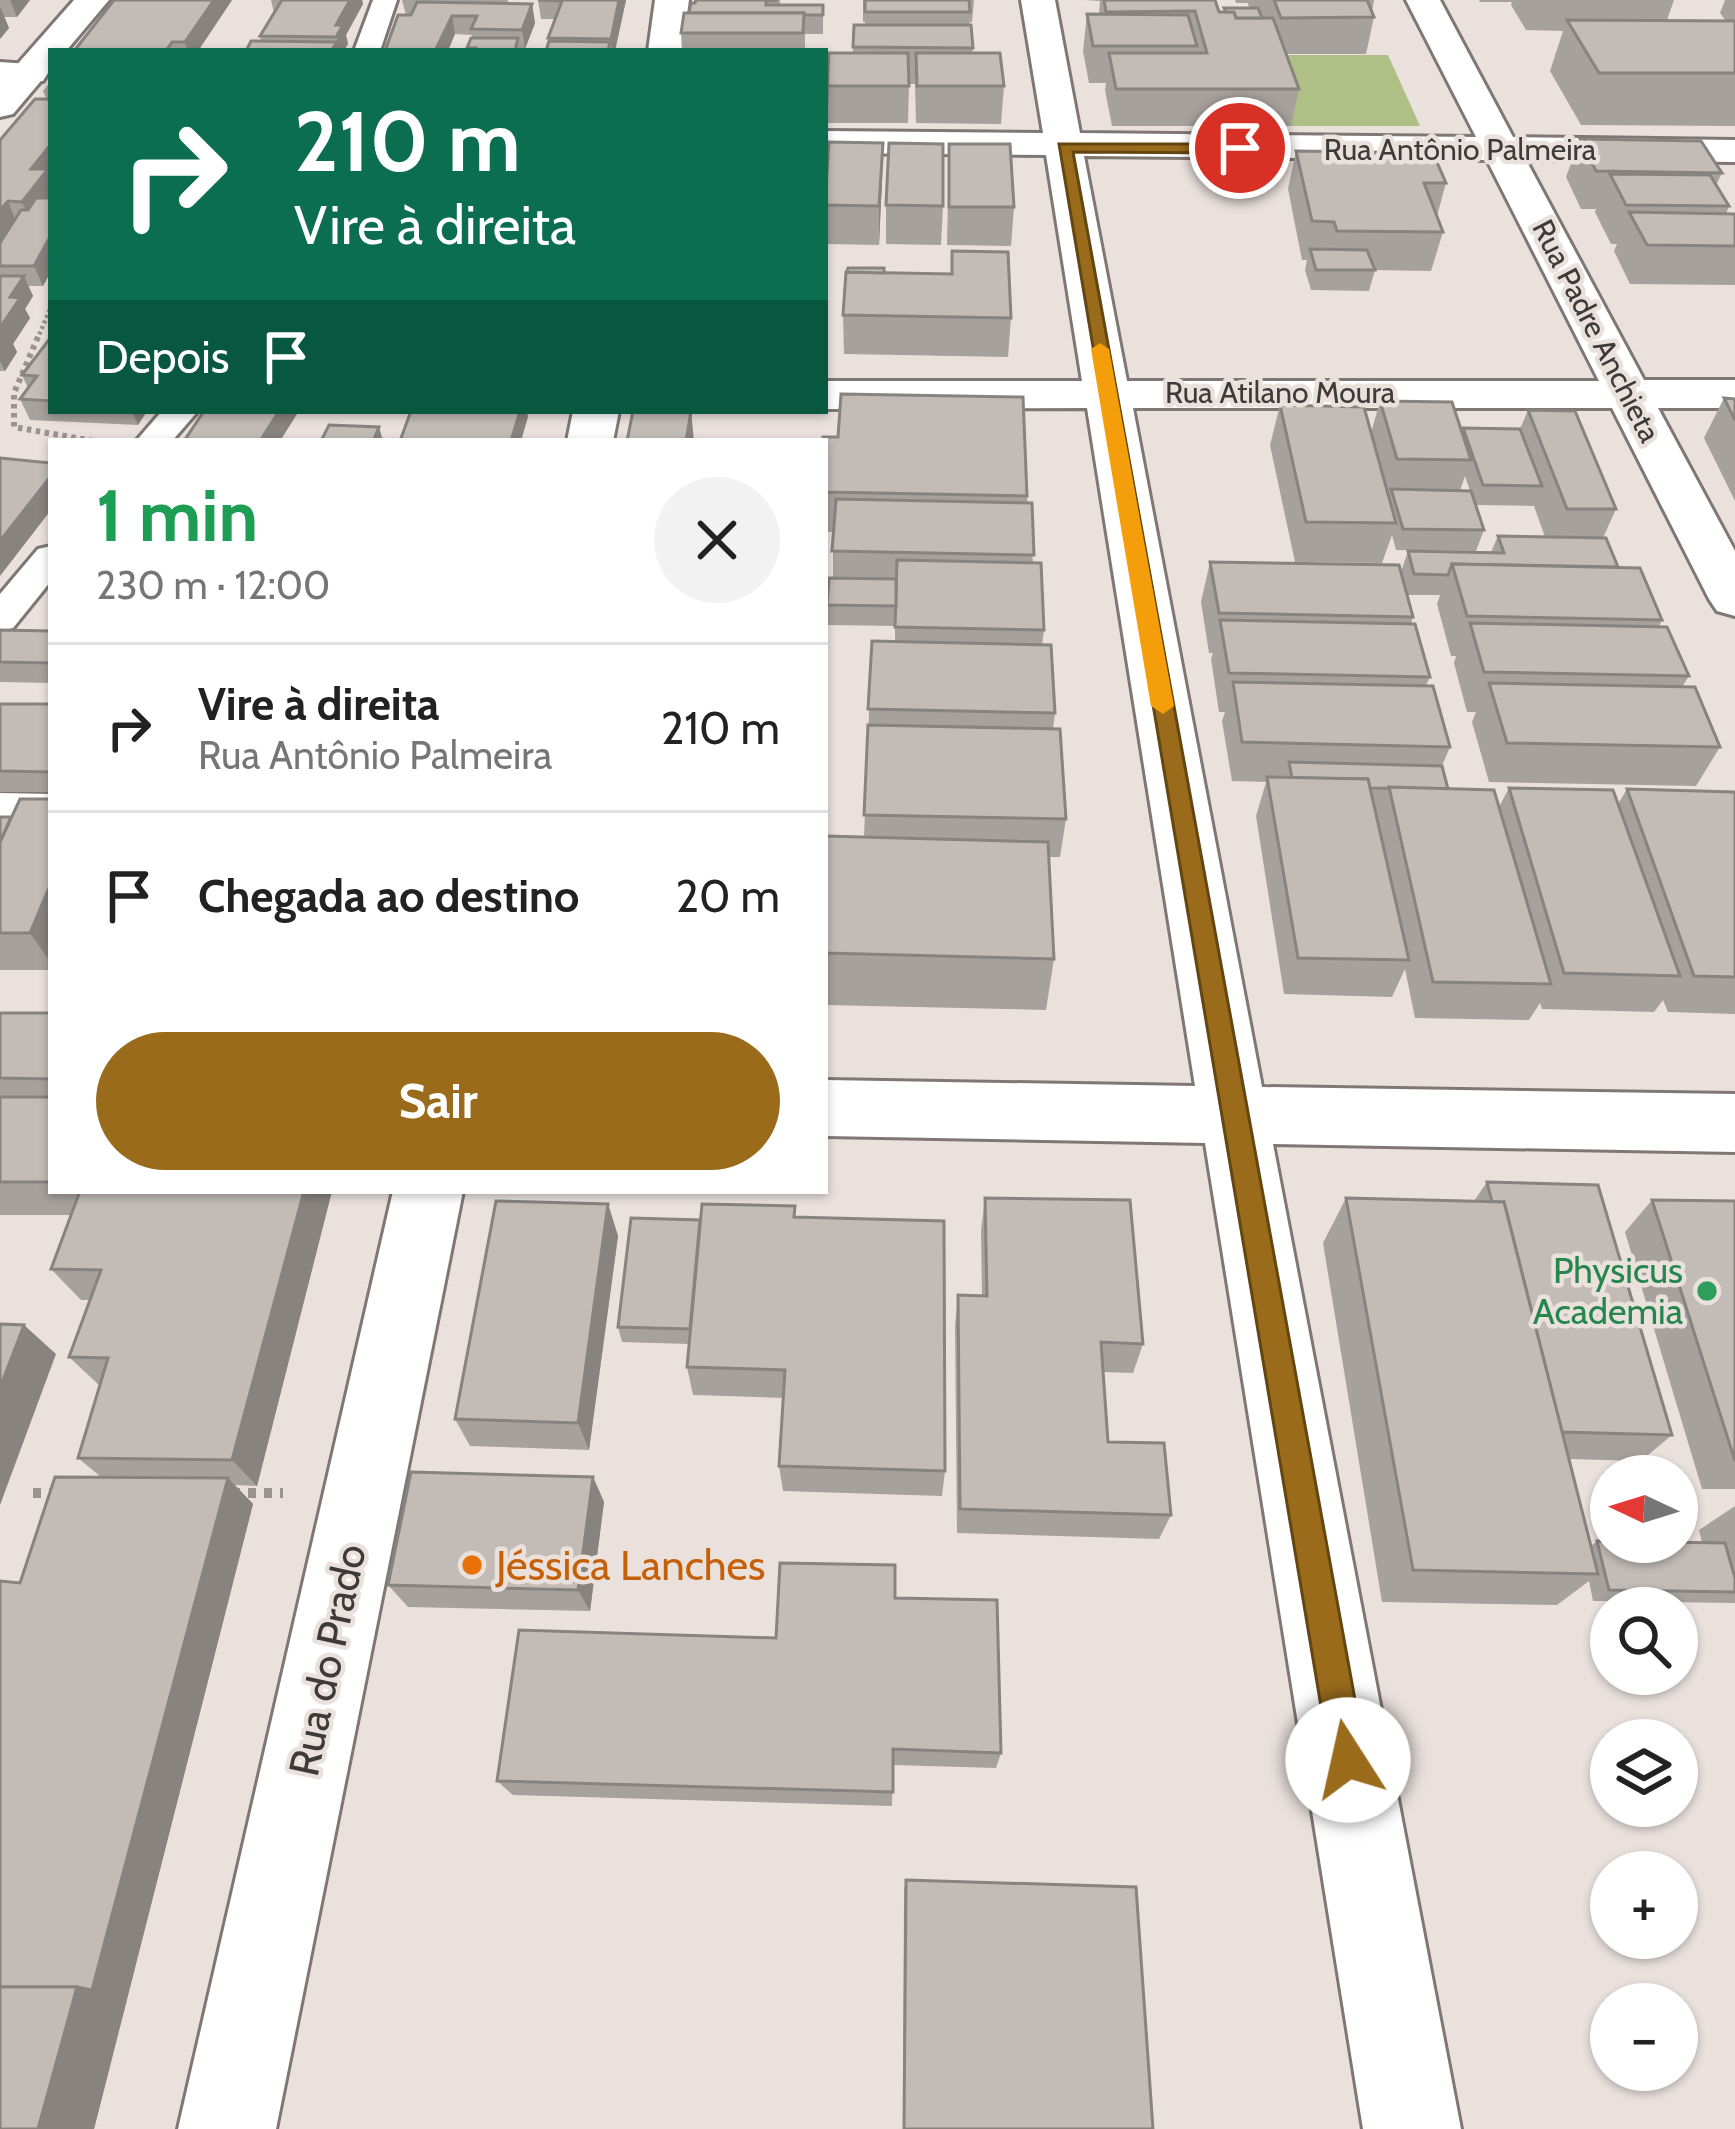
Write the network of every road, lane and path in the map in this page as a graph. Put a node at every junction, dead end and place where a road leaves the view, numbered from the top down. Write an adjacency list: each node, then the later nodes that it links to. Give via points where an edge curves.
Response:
1 (92, 0): 8 (street)
2 (385, 0): 6 (lane)
3 (673, 0): 7 (street)
4 (1038, 0): 11 (street)
5 (1423, 0): 12 (street, Rua Padre Anchieta)
6 (368, 48)
7 (665, 48)
8 (15, 73): 9 (street)
9 (0, 106)
10 (828, 142): 11 (street, Rua Antônio Palmeira)
11 (1064, 147): 12 (street, Rua Antônio Palmeira); 15 (street)
12 (1503, 150): 13 (street, Rua Antônio Palmeira); 18 (street, Rua Padre Anchieta)
13 (1735, 151)
14 (48, 314): 20 (path, via 14,393 14,427)
15 (1108, 393): 16 (street, Rua Atilano Moura); 18 (street, Rua Atilano Moura); 28 (street)
16 (828, 394)
17 (1735, 394): 18 (street, Rua Atilano Moura)
18 (1630, 395): 23 (street, Rua Padre Anchieta)
19 (178, 414): 21 (lane)
20 (76, 438)
21 (156, 438)
22 (48, 560): 24 (lane)
23 (1735, 599)
24 (0, 619)
25 (0, 808): 26 (lane)
26 (48, 809)
27 (828, 1108): 28 (street)
28 (1235, 1115): 29 (street); 36 (street)
29 (1735, 1123)
30 (427, 1194): 34 (street, Rua do Prado)
31 (33, 1493): 32 (path)
32 (80, 1493)
33 (222, 1493): 34 (path)
34 (363, 1493): 35 (street, Rua do Prado)
35 (226, 2129)
36 (1412, 2129)

